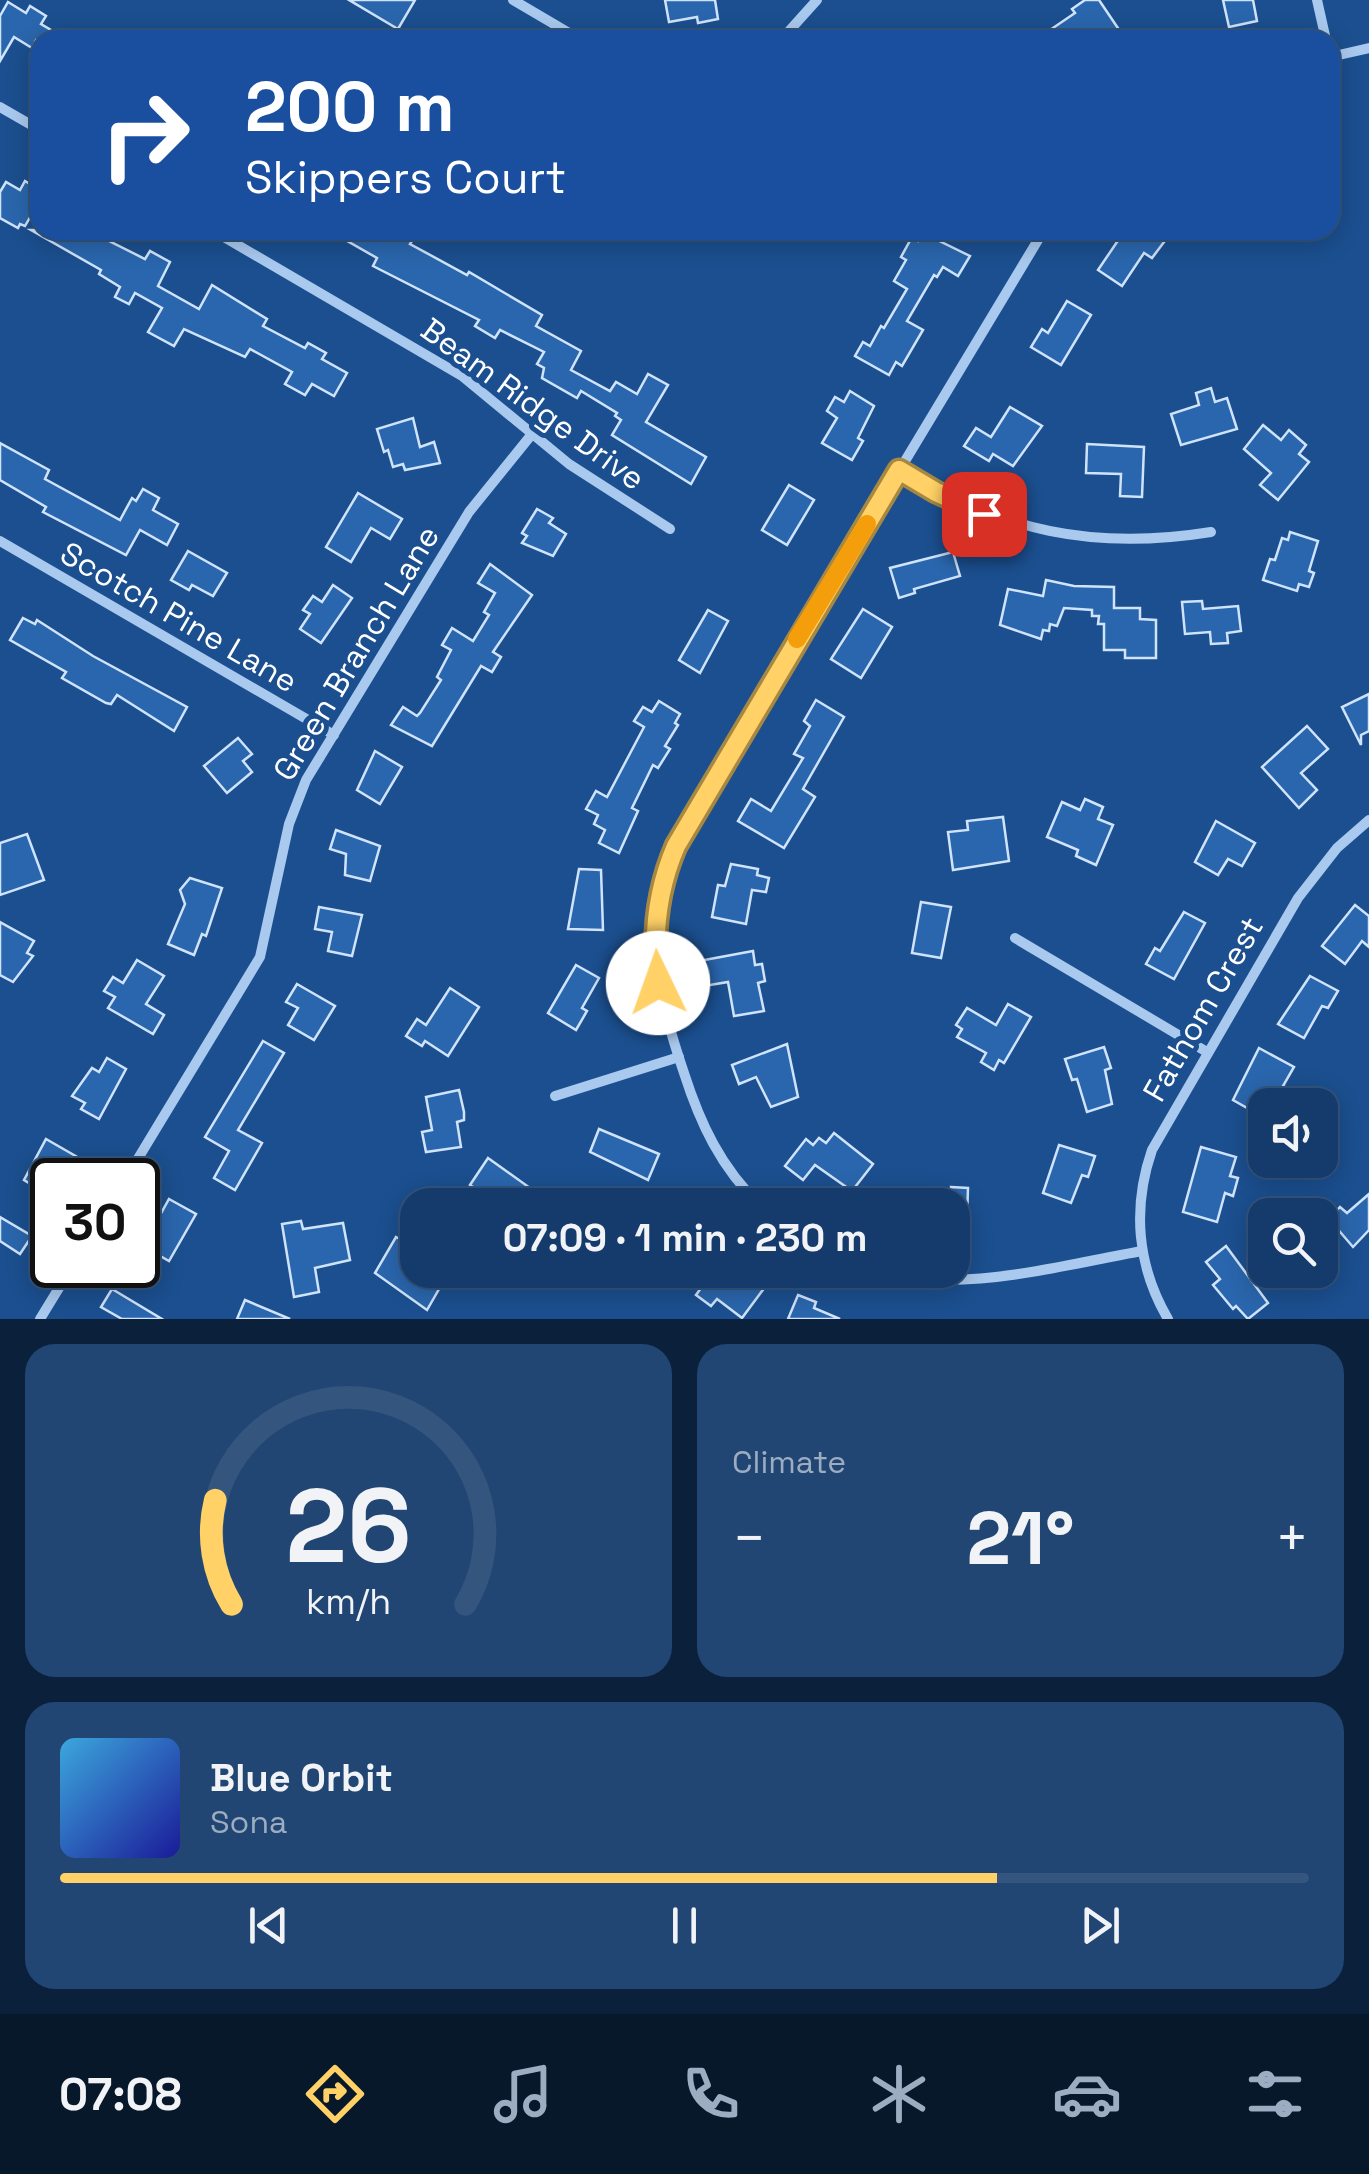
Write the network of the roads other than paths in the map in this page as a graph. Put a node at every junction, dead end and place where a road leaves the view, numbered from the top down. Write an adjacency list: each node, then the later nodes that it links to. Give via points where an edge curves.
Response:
1 (513, 0): 4 (street)
2 (817, 0): 5 (street)
3 (1317, 0): 6 (street)
4 (564, 30)
5 (791, 30)
6 (1324, 30)
7 (1369, 48): 8 (street)
8 (1340, 55)
9 (0, 107): 10 (street)
10 (30, 124)
11 (229, 240): 13 (street, Beam Ridge Drive, via 462,376)
12 (1038, 240): 14 (street)
13 (532, 434): 15 (street, Beam Ridge Drive); 18 (street, Green Branch Lane, via 470,512)
14 (899, 470): 16 (street, via 984,514 1061,535 1145,540); 22 (street, via 672,854 659,898 655,956)
15 (670, 529)
16 (1211, 532)
17 (0, 541): 18 (street, Scotch Pine Lane)
18 (334, 735): 24 (street, Green Branch Lane, via 294,807 260,957)
19 (1369, 820): 21 (street, Fathom Crest, via 1298,898)
20 (1015, 938): 21 (street)
21 (1207, 1052): 26 (street, Fathom Crest, via 1150,1158 1139,1205)
22 (678, 1057): 23 (street); 25 (street, via 697,1114)
23 (555, 1096)
24 (138, 1158)
25 (745, 1188)
26 (1142, 1251): 27 (street); 30 (street, Fathom Crest)
27 (970, 1279)
28 (59, 1288): 29 (street)
29 (40, 1319)
30 (1168, 1319)

